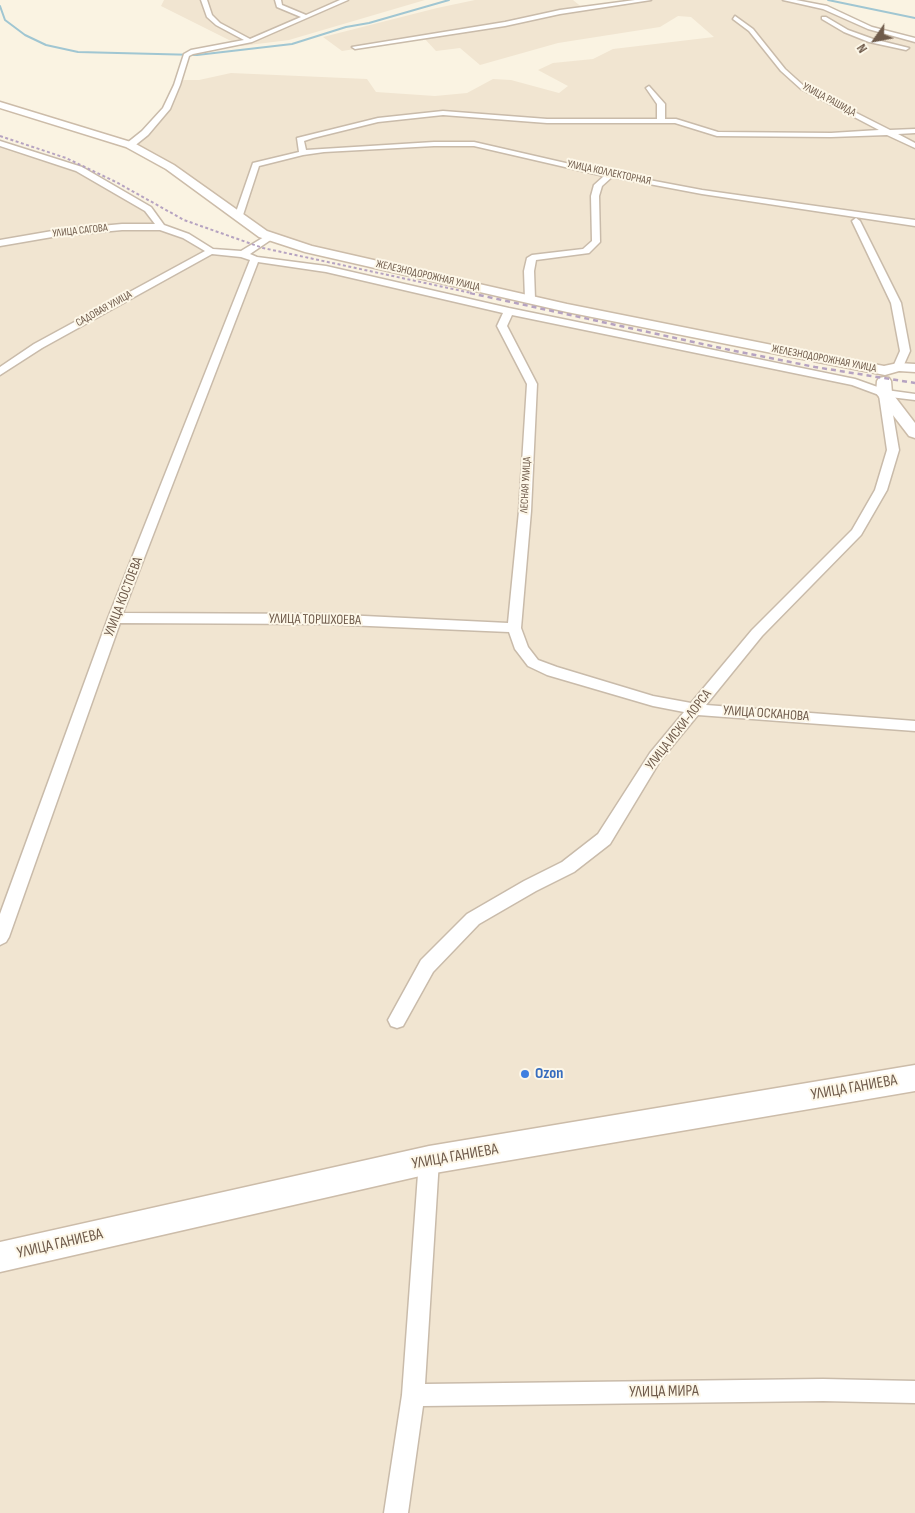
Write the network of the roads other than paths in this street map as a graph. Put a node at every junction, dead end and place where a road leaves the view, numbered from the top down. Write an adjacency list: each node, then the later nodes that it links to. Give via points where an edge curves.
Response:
1 (204, 0): 10 (street, via 209,16)
2 (278, 0): 6 (street, via 279,6)
3 (345, 0): 6 (street)
4 (648, 0): 11 (street)
5 (786, 0): 9 (street, via 825,7 870,28)
6 (307, 17): 10 (street)
7 (735, 18): 17 (street, УЛИЦА РАШИДА, via 751,30 783,70 804,88)
8 (824, 18): 12 (street, via 871,40)
9 (915, 40)
10 (250, 41): 19 (street, via 186,55 166,109 145,134)
11 (355, 47)
12 (915, 50)
13 (649, 88): 15 (street, via 661,104)
14 (0, 105): 19 (street, ЖЕЛЕЗНОДОРОЖНАЯ УЛИЦА)
15 (660, 121): 17 (street, via 676,121 717,134 831,136); 21 (street, via 547,121 424,114 378,120 311,136 300,140)
16 (915, 131): 17 (street)
17 (891, 133): 20 (street, УЛИЦА РАШИДА)
18 (0, 143): 26 (street, via 79,169 148,209)
19 (130, 144): 23 (street, ЖЕЛЕЗНОДОРОЖНАЯ УЛИЦА, via 170,167)
20 (915, 146)
21 (303, 153): 22 (street, УЛИЦА КОЛЛЕКТОРНАЯ, via 474,144); 23 (street, УЛИЦА КОЛЛЕКТОРНАЯ, via 256,165)
22 (610, 174): 25 (street, УЛИЦА КОЛЛЕКТОРНАЯ, via 761,202); 31 (street, via 598,185 595,196 596,242 586,250 532,258)
23 (239, 215): 27 (street, ЖЕЛЕЗНОДОРОЖНАЯ УЛИЦА)
24 (856, 220): 33 (street, via 896,303)
25 (915, 224)
26 (162, 227): 28 (street, УЛИЦА САГОВА, via 58,233); 29 (street)
27 (269, 237): 30 (street); 31 (street, ЖЕЛЕЗНОДОРОЖНАЯ УЛИЦА, via 308,249)
28 (0, 243)
29 (211, 251): 30 (street); 37 (street, САДОВАЯ УЛИЦА, via 38,346)
30 (249, 257): 32 (street, via 326,269); 41 (street, УЛИЦА КОСТОЕВА)
31 (530, 299): 38 (street, ЖЕЛЕЗНОДОРОЖНАЯ УЛИЦА)
32 (509, 311): 38 (street, via 856,382); 42 (street, ЛЕСНАЯ УЛИЦА, via 502,326 532,384)
33 (903, 335): 34 (street); 38 (street, via 905,351)
34 (915, 338)
35 (915, 362): 38 (street)
36 (915, 368): 38 (street, ЖЕЛЕЗНОДОРОЖНАЯ УЛИЦА)
37 (0, 372)
38 (887, 378): 39 (street); 40 (street); 44 (street, УЛИЦА ИСКИ-ЛОРСА, via 893,450 881,490 857,532 757,633)
39 (915, 397)
40 (915, 432)
41 (115, 618): 42 (street, УЛИЦА ТОРШХОЕВА, via 323,620); 46 (street, УЛИЦА КОСТОЕВА)
42 (514, 628): 43 (street, ЛЕСНАЯ УЛИЦА, via 522,649)
43 (533, 663): 44 (street, УЛИЦА ОСКАНОВА, via 644,698)
44 (695, 708): 45 (street, УЛИЦА ОСКАНОВА); 47 (street, УЛИЦА ИСКИ-ЛОРСА, via 655,758 604,839 568,867 473,919 427,966)
45 (915, 726)
46 (0, 937)
47 (397, 1020)
48 (915, 1078): 49 (street, УЛИЦА ГАНИЕВА)
49 (429, 1160): 50 (street, УЛИЦА ГАНИЕВА); 52 (street)
50 (0, 1258)
51 (915, 1392): 52 (street, УЛИЦА МИРА, via 823,1390)
52 (413, 1395): 53 (street)
53 (396, 1513)

